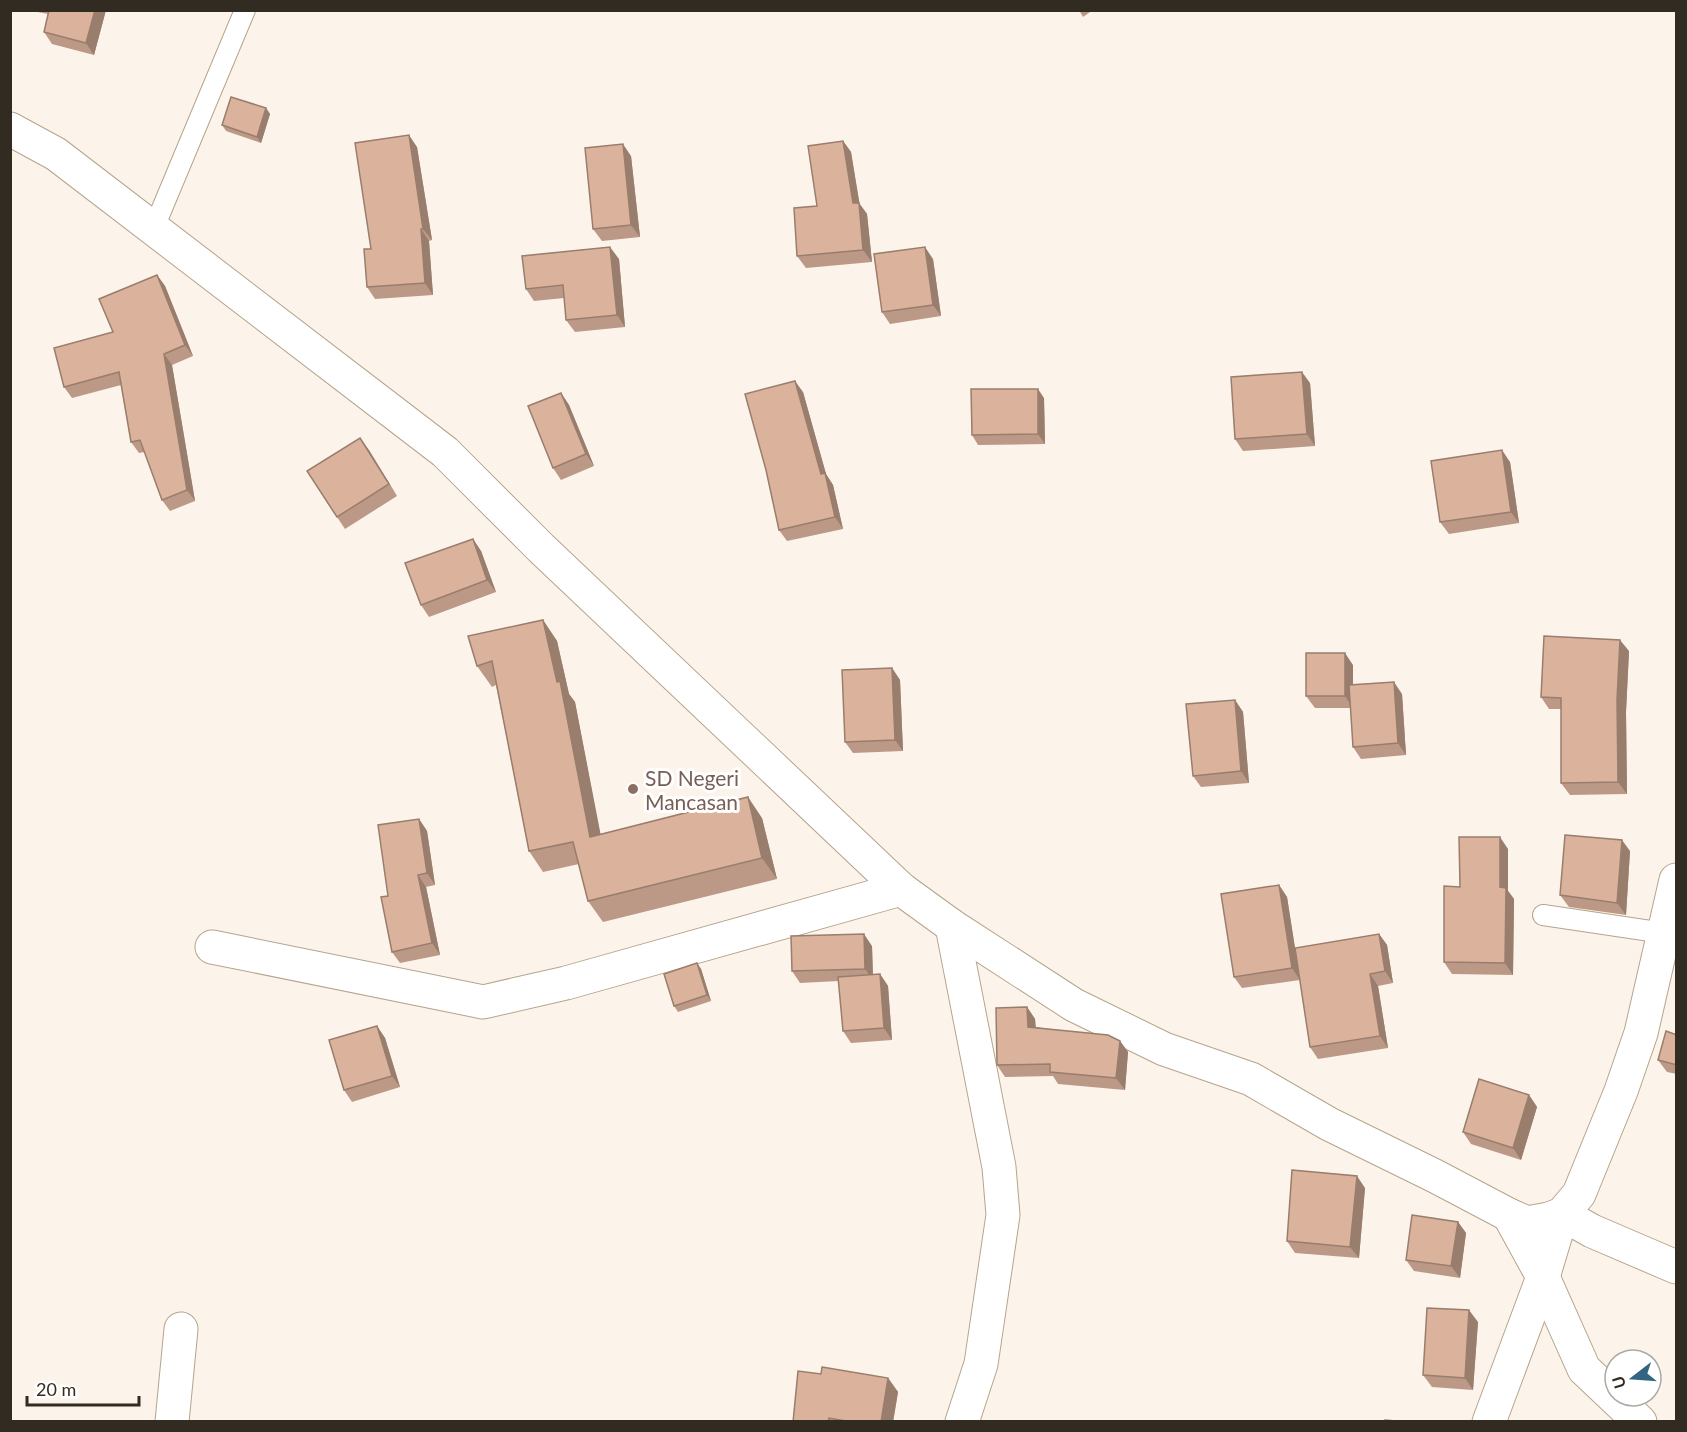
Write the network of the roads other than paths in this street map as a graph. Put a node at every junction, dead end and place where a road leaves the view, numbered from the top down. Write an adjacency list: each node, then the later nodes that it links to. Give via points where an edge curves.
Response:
1 (245, 10): 3 (lane)
2 (10, 129): 3 (street, via 56,154)
3 (153, 230): 5 (street, via 446,452 541,548)
4 (1677, 880): 8 (street)
5 (901, 889): 7 (street); 9 (street, via 566,983 483,1002)
6 (1543, 915): 8 (lane)
7 (952, 926): 11 (street, via 1074,1005 1164,1049 1251,1079 1329,1124); 16 (street, via 999,1167 1003,1215 981,1364)
8 (1664, 933): 10 (street, via 1641,1033 1621,1091 1579,1194)
9 (212, 947)
10 (1562, 1214): 11 (street, via 1527,1223); 12 (street); 13 (street)
11 (1509, 1215): 13 (street)
12 (1677, 1268)
13 (1543, 1277): 17 (street); 18 (street, via 1584,1369)
14 (181, 1329): 15 (street)
15 (172, 1422)
16 (962, 1422)
17 (1489, 1422)
18 (1640, 1422)

